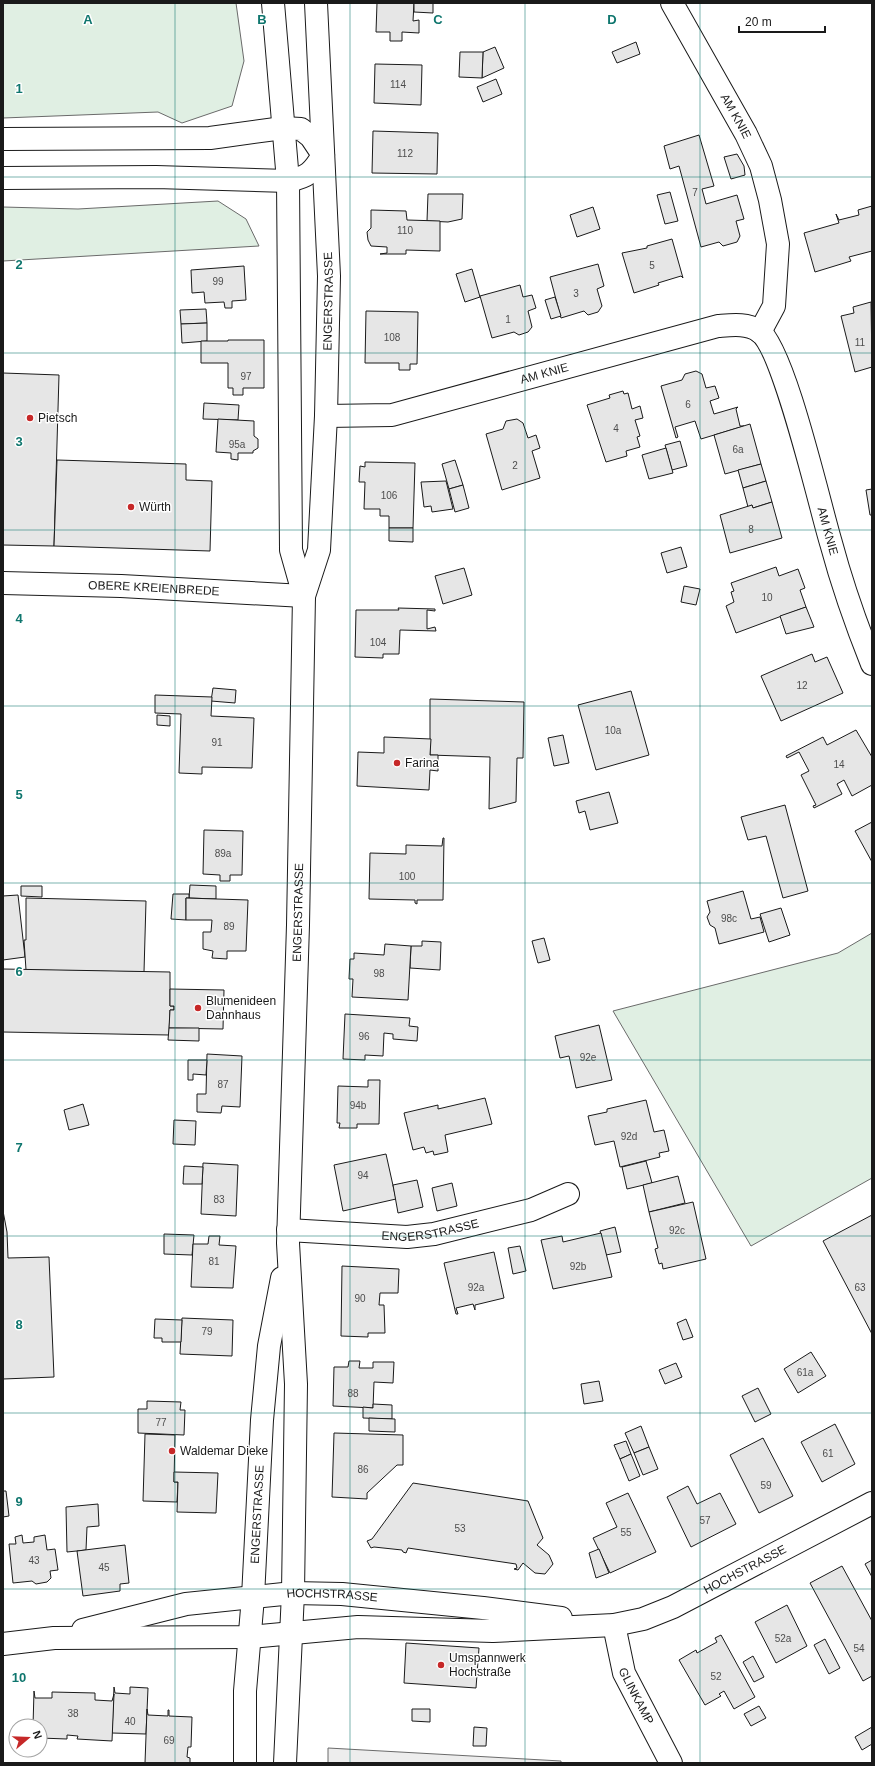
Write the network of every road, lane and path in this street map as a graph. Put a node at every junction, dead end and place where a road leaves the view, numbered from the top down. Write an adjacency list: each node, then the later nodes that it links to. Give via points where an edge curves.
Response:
1 (273, 3): 4 (main road, ENGERSTRASSE)
2 (316, 3): 6 (main road, ENGERSTRASSE)
3 (672, 3): 9 (main road, AM KNIE, via 746,134 761,166 778,244 774,306)
4 (283, 128): 5 (main road, via 210,138); 6 (main road, via 301,129 311,137); 8 (main road, ENGERSTRASSE)
5 (3, 139)
6 (323, 155): 8 (main road, via 315,168 303,178); 10 (main road, ENGERSTRASSE, via 329,276)
7 (3, 178): 8 (main road, via 156,177)
8 (288, 181): 12 (main road, ENGERSTRASSE, via 291,550)
9 (760, 332): 10 (main road, AM KNIE, via 741,324 718,326 392,415); 13 (main road, AM KNIE, via 775,353 796,414 830,543 856,626)
10 (326, 416): 12 (main road, ENGERSTRASSE, via 319,550)
11 (3, 583): 12 (main road, OBERE KREIENBREDE, via 121,586)
12 (304, 596): 15 (main road, ENGERSTRASSE, via 298,917)
13 (872, 664)
14 (568, 1194): 15 (main road, ENGERSTRASSE, via 530,1210 434,1234 407,1237)
15 (288, 1236): 17 (main road, ENGERSTRASSE, via 296,1384); 18 (main road, ENGERSTRASSE, via 269,1346)
16 (872, 1503): 19 (main road, HOCHSTRASSE, via 673,1607 643,1619)
17 (293, 1593): 18 (main road, HOCHSTRASSE); 19 (main road, HOCHSTRASSE, via 342,1594 483,1608); 20 (main road, ENGERSTRASSE)
18 (253, 1598): 21 (main road, ENGERSTRASSE); 22 (main road, HOCHSTRASSE, via 186,1604)
19 (614, 1625): 20 (main road, HOCHSTRASSE, via 493,1632 358,1627); 26 (main road, GLINKAMP, via 624,1673)
20 (292, 1633): 21 (main road, HOCHSTRASSE); 25 (main road, ENGERSTRASSE)
21 (250, 1637): 22 (main road, HOCHSTRASSE); 24 (main road, ENGERSTRASSE, via 245,1691)
22 (54, 1638): 23 (main road, HOCHSTRASSE)
23 (3, 1644)
24 (245, 1763)
25 (284, 1763)
26 (671, 1763)

